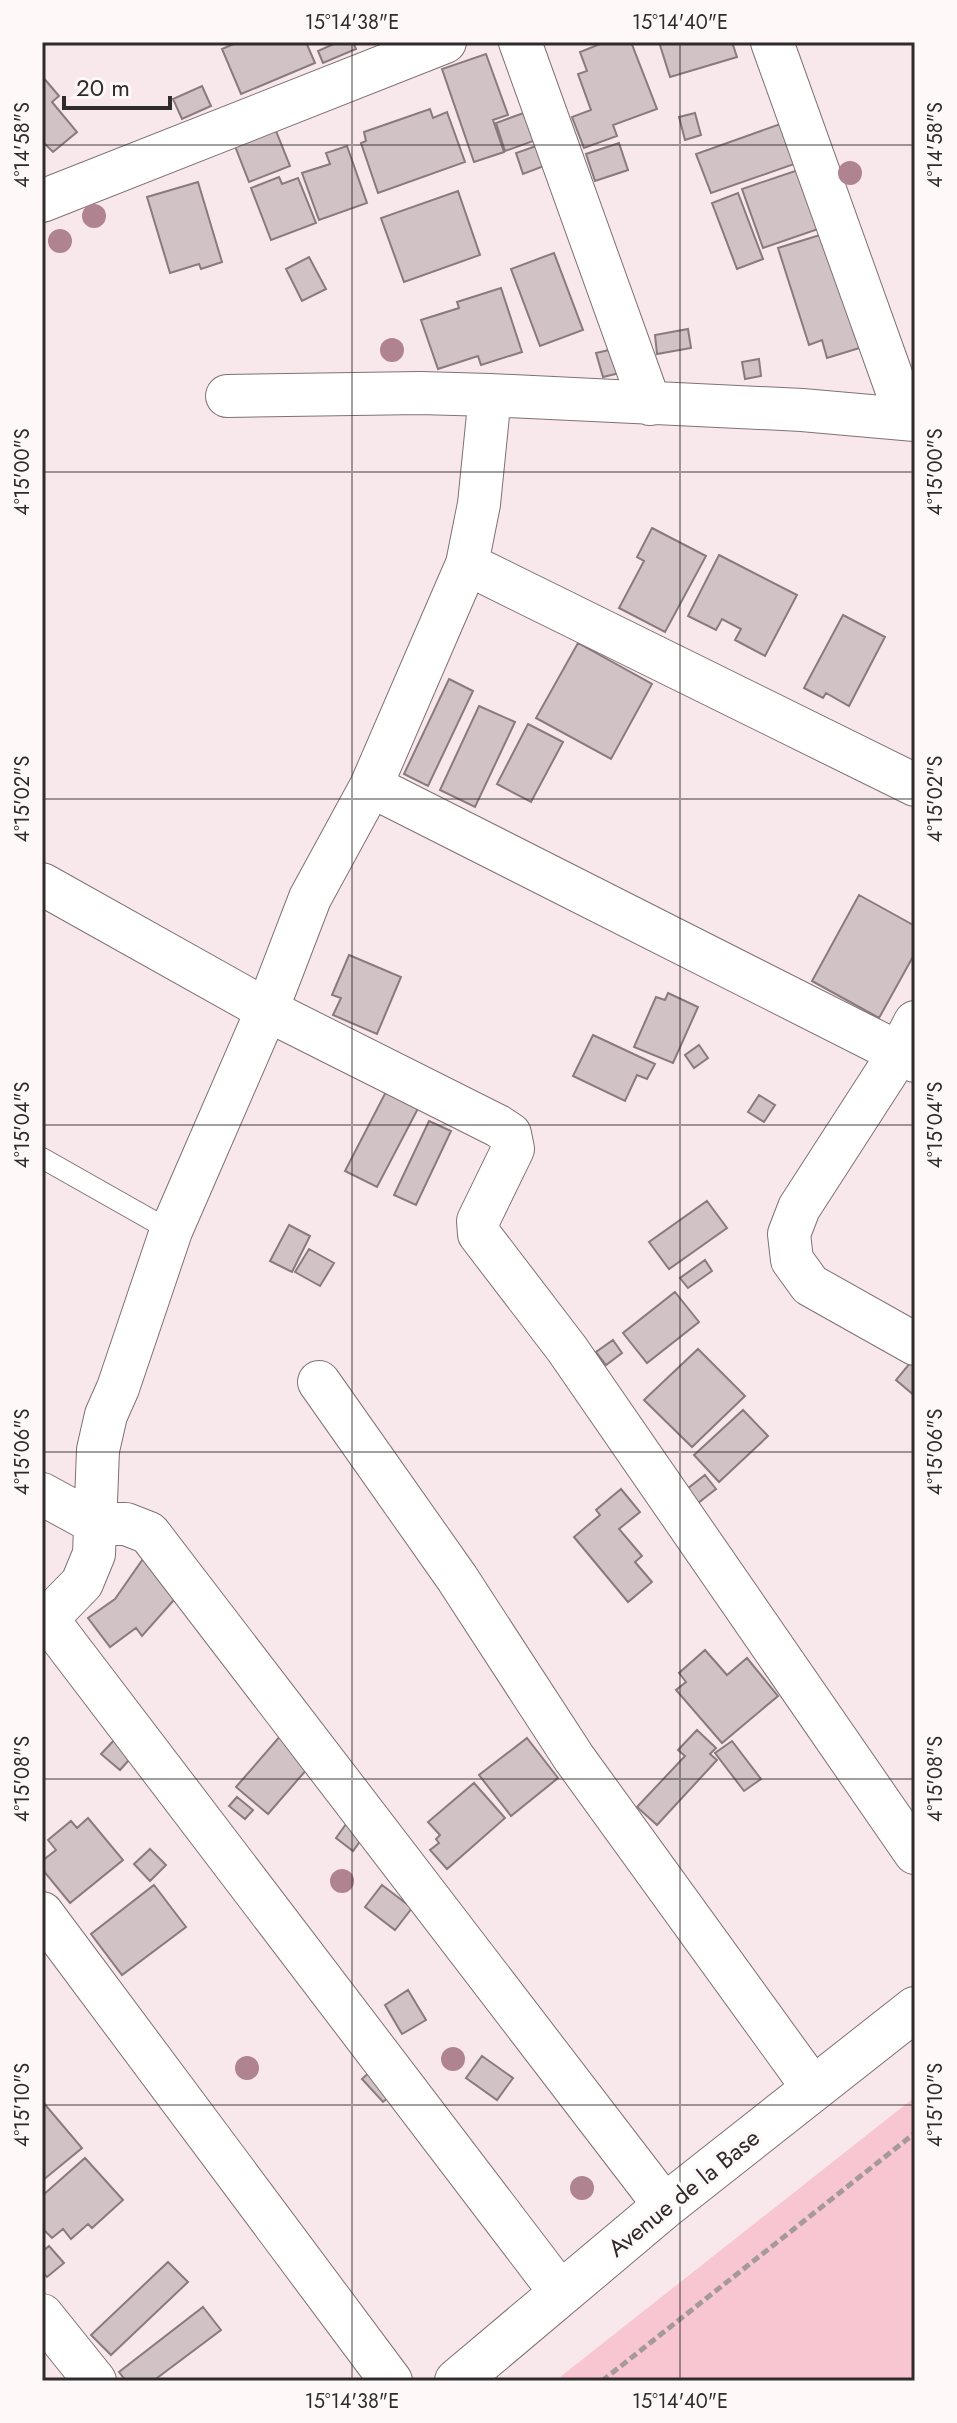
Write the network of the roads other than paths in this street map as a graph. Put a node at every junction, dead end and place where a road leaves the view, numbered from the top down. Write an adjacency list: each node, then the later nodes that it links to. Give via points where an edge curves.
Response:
1 (445, 42): 4 (street)
2 (520, 42): 7 (street)
3 (772, 42): 8 (street)
4 (42, 201)
5 (490, 395): 6 (street); 7 (street); 9 (street)
6 (227, 396)
7 (650, 404): 8 (street)
8 (911, 420)
9 (467, 564): 10 (street); 11 (street)
10 (915, 785)
11 (371, 786): 13 (street, via 310,898); 14 (street)
12 (42, 884): 13 (street)
13 (267, 1010): 16 (street); 22 (street, via 510,1134 513,1149 478,1221 479,1234 567,1349)
14 (910, 1045): 17 (street, via 799,1208 789,1234 792,1260 810,1285)
15 (42, 1158): 16 (lane)
16 (171, 1231): 20 (street, via 106,1415 98,1450)
17 (915, 1344)
18 (319, 1382): 25 (street, via 457,1578 574,1758)
19 (42, 1494): 20 (street)
20 (97, 1524): 21 (street, via 94,1554 82,1583); 26 (street, via 126,1524 149,1533)
21 (45, 1622): 27 (street)
22 (915, 1853)
23 (42, 1913): 30 (street)
24 (915, 2009): 25 (main road, Avenue de la Base)
25 (813, 2088): 26 (main road, Avenue de la Base)
26 (665, 2206): 27 (main road, Avenue de la Base)
27 (560, 2292): 31 (main road, Avenue de la Base)
28 (42, 2315): 29 (street)
29 (95, 2381)
30 (391, 2381)
31 (457, 2381)

